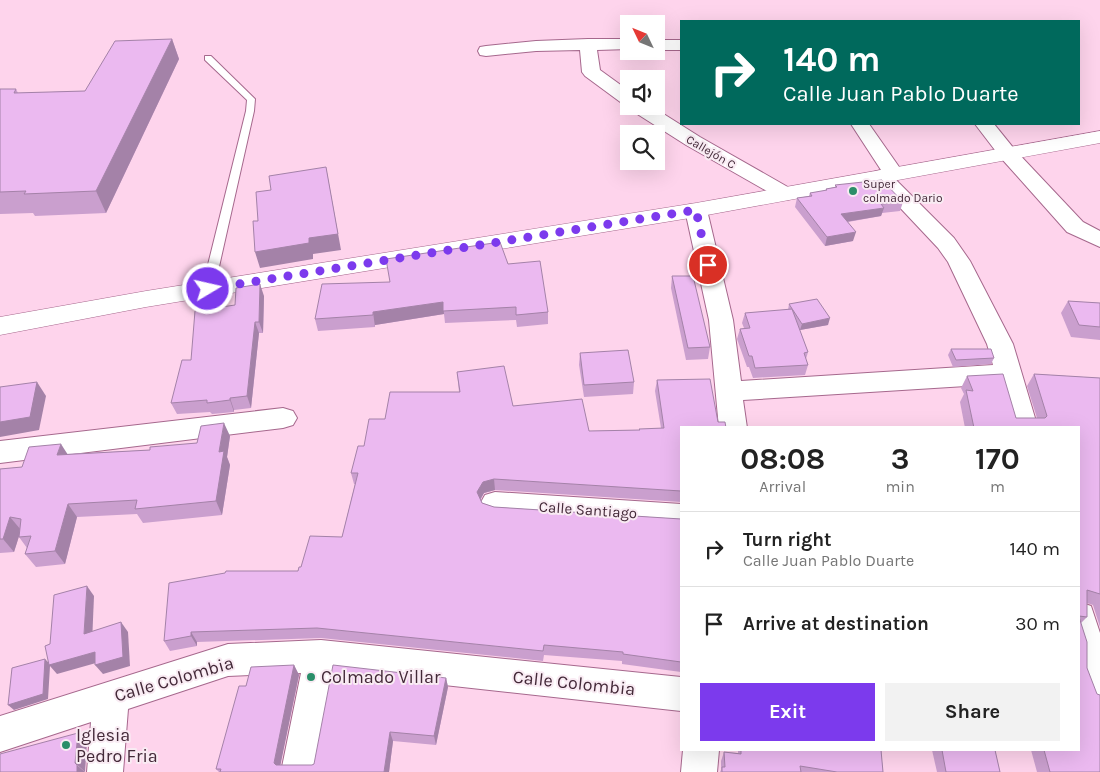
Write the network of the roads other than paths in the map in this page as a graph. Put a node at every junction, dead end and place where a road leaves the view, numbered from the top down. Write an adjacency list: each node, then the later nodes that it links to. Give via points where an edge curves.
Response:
1 (588, 44): 2 (street); 5 (street); 7 (street, via 591,72)
2 (620, 44)
3 (665, 45): 4 (street)
4 (680, 45)
5 (486, 51)
6 (208, 58): 17 (lane, via 251,100)
7 (620, 93)
8 (652, 115): 14 (street, Callejón C)
9 (861, 125): 13 (street)
10 (985, 125): 12 (street)
11 (1100, 138): 12 (main road)
12 (1008, 154): 13 (main road); 16 (street, via 1078,230)
13 (888, 175): 14 (main road); 19 (street, via 953,251 1000,344)
14 (786, 194): 15 (main road)
15 (696, 210): 17 (main road); 20 (street, via 721,320)
16 (1100, 240)
17 (208, 289): 18 (main road)
18 (0, 326)
19 (1008, 374): 20 (street); 23 (street)
20 (729, 391): 22 (street)
21 (283, 418): 24 (street)
22 (732, 426)
23 (1023, 426)
24 (0, 452)
25 (495, 504): 26 (street, Calle Santiago)
26 (680, 516)
27 (1080, 619): 28 (street)
28 (1094, 651): 30 (street)
29 (321, 656): 31 (street, Calle Colombia); 32 (street, Calle Colombia, via 228,660); 36 (street)
30 (1100, 691)
31 (680, 694)
32 (111, 698): 33 (street, Calle Colombia); 35 (street)
33 (0, 734)
34 (701, 751): 37 (street)
35 (105, 772)
36 (299, 772)
37 (699, 772)

